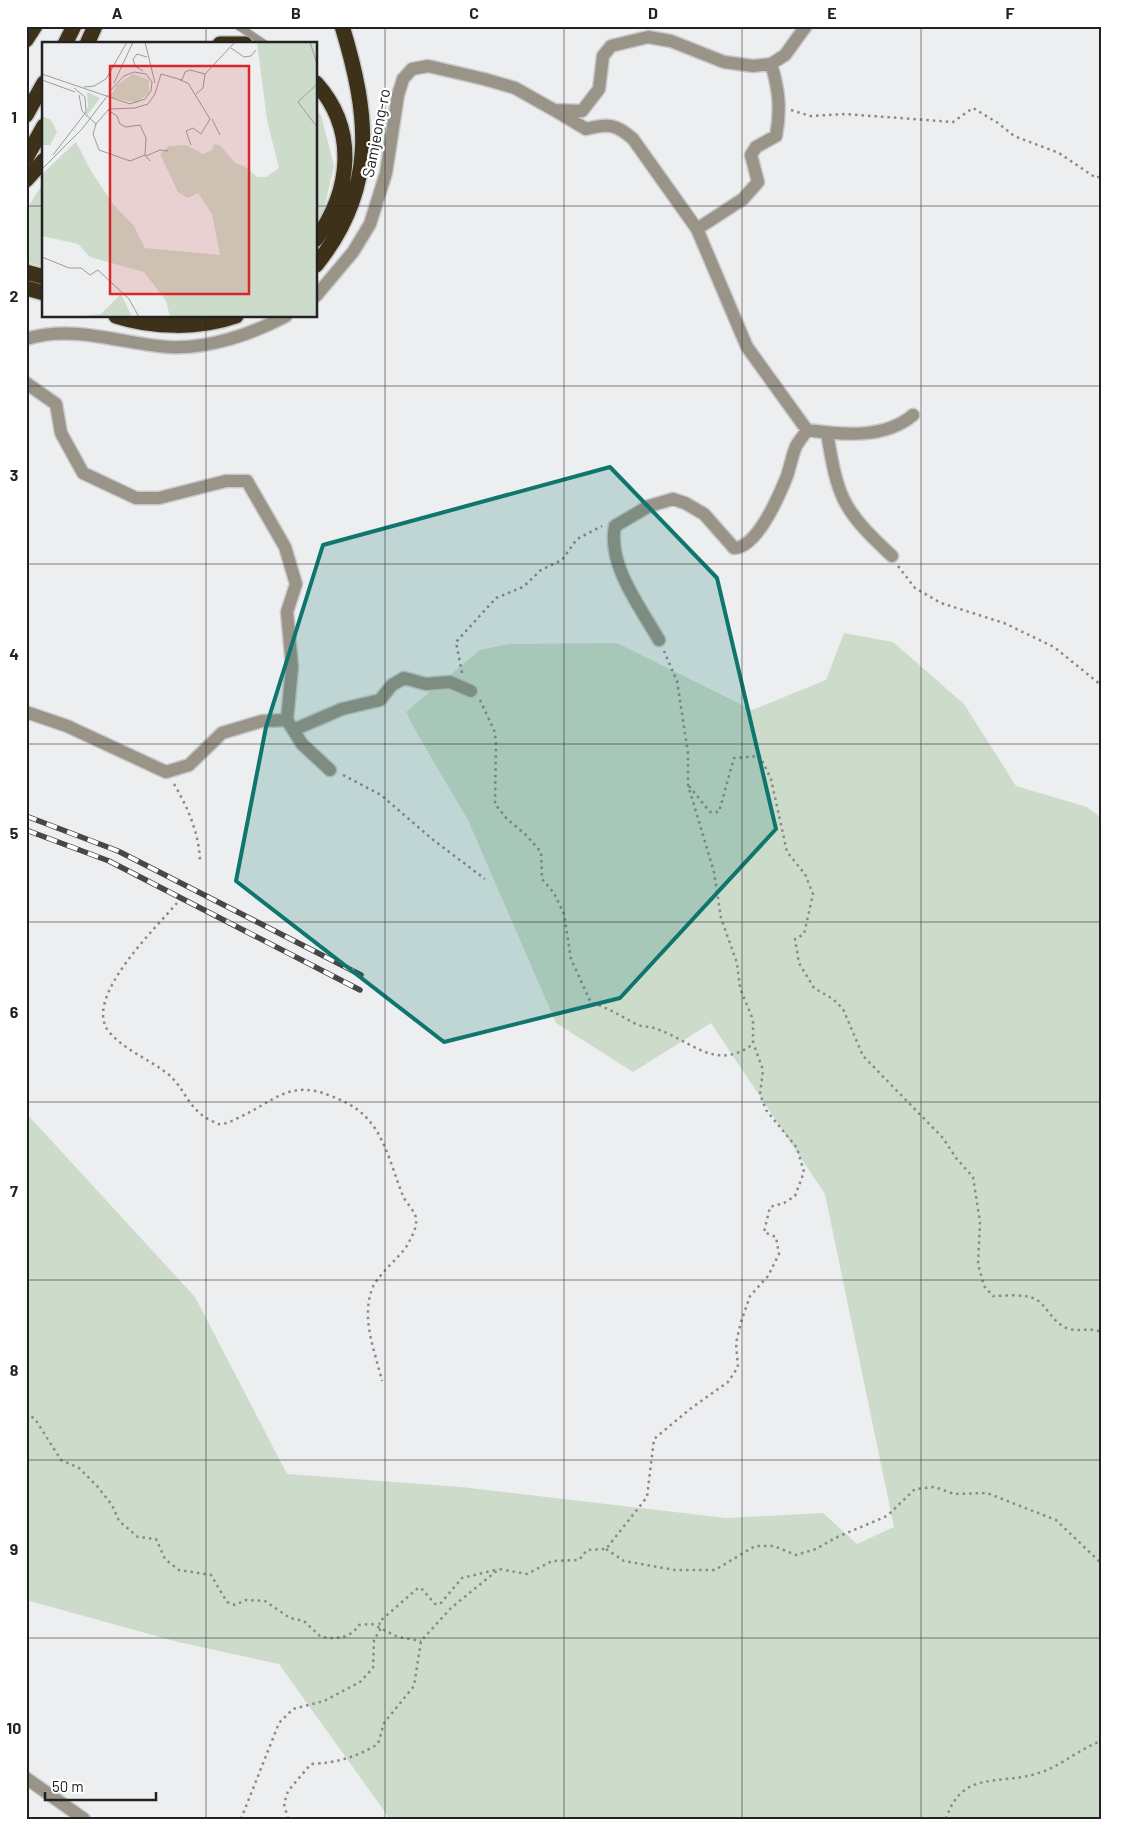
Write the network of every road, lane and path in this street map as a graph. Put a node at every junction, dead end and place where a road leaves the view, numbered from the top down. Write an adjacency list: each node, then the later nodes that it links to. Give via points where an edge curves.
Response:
1 (34, 26): 7 (highway)
2 (74, 26): 8 (highway)
3 (96, 26): 9 (highway)
4 (238, 26): 10 (lane)
5 (342, 26): 24 (highway, via 357,74 364,121 363,152 357,187 345,222)
6 (806, 26): 11 (street, via 785,55)
7 (26, 40)
8 (66, 42)
9 (88, 42)
10 (262, 42)
11 (772, 64): 14 (street); 15 (street, Samjeong-ro, via 753,66 724,62 648,37 611,46 603,56 599,89 582,111)
12 (318, 86): 23 (highway, via 334,110 342,131 345,153 344,181 336,206)
13 (42, 87): 16 (highway)
14 (780, 108): 20 (path, via 810,116 845,114 954,122 973,108 1014,136 1059,153 1096,178); 22 (street, via 776,136 756,146 751,155 758,182 743,199)
15 (554, 110): 22 (street, via 586,128 602,125 619,127 633,139); 29 (street, Samjeong-ro, via 507,86 428,66 412,69 403,79 398,95 386,173 370,224 353,252)
16 (26, 115)
17 (42, 130): 18 (highway)
18 (26, 158)
19 (42, 162): 21 (highway)
20 (1101, 176)
21 (26, 180)
22 (697, 229): 36 (street, via 747,347)
23 (318, 237)
24 (318, 263)
25 (26, 272): 26 (highway)
26 (42, 276)
27 (26, 288): 28 (highway)
28 (42, 293)
29 (318, 294)
30 (127, 318): 31 (highway, via 165,325 193,325)
31 (226, 318)
32 (282, 318): 33 (street, via 266,327 208,345 170,347 64,332 44,333)
33 (26, 339)
34 (26, 383): 44 (street, via 56,404 61,433 83,473 136,498 159,498 226,481 247,481 285,546 296,584 287,612 292,667)
35 (913, 415): 37 (street, via 891,428 872,432)
36 (807, 430): 37 (street); 38 (street, via 796,446 787,477 766,520 742,548 730,545 704,514 673,500 650,506)
37 (827, 433): 39 (street, via 832,465 844,501 864,529)
38 (624, 519): 40 (street, via 615,526 612,539 616,557); 42 (path, via 617,519 578,539 562,560 540,570 523,588 496,598 471,624 456,642 464,681)
39 (892, 556): 41 (path, via 915,588 941,602 1004,622 1054,647)
40 (660, 640): 47 (path, via 677,681 688,753)
41 (1101, 685)
42 (471, 691): 44 (street, via 450,682 426,684 404,678 392,685 380,700); 51 (path, via 481,701 494,730 495,804 541,852 542,879 554,893 564,914 571,959 591,1003 607,1007 638,1026 654,1028 720,1056 740,1054)
43 (26, 712): 46 (street, via 67,726)
44 (290, 725): 45 (street, via 302,744); 46 (street, via 262,721 222,733 189,765)
45 (330, 770): 49 (path, via 353,778 381,795)
46 (166, 772): 48 (path, via 186,804 199,844)
47 (688, 785): 51 (path, via 714,872 721,918 737,963 740,988 753,1020); 52 (path, via 710,812 719,812 734,758 760,756 771,779 787,852 805,874 813,894 804,934 795,939 799,963 814,988 843,1009 863,1056 913,1105 973,1177 980,1222 978,1264 984,1286 993,1296 1036,1300 1050,1316 1070,1329)
48 (200, 861)
49 (485, 879)
50 (177, 903): 53 (path, via 108,989 102,1021 128,1049 159,1066 174,1079 199,1114 218,1124 230,1122 279,1095 301,1088 345,1101 372,1124 407,1204 416,1216 416,1227 408,1243 371,1289 367,1323)
51 (754, 1044): 55 (path, via 763,1070 760,1094 766,1110 797,1148 804,1172 795,1196 770,1207 764,1232 776,1237 779,1254 768,1276 750,1296 740,1322 736,1343 738,1367 728,1382 654,1439 648,1497)
52 (1101, 1332)
53 (382, 1381)
54 (26, 1413): 58 (path, via 35,1419 61,1460 79,1468 97,1486 119,1521 138,1537 156,1540 165,1559 180,1570 211,1576 227,1602 234,1605 246,1600 265,1601 290,1618 304,1621 321,1637 344,1637 355,1632 360,1625 372,1624)
55 (606, 1549): 56 (path, via 624,1561 675,1570 715,1570 755,1546 774,1546 796,1555 887,1516 915,1489 935,1487 954,1494 987,1493 1056,1520); 57 (path, via 587,1550 579,1560 552,1561 527,1574)
56 (1101, 1563)
57 (499, 1569): 58 (path, via 462,1578 440,1604 435,1604 418,1588 379,1622); 59 (path, via 451,1608)
58 (381, 1628): 59 (path, via 398,1637); 63 (path, via 374,1640 373,1668 360,1682 324,1701 293,1709 279,1724)
59 (421, 1641): 64 (path, via 414,1686 384,1723 378,1744 358,1756 330,1764 311,1764 288,1790 284,1804)
60 (1101, 1741): 65 (path, via 1040,1773 976,1783 960,1792)
61 (26, 1778): 62 (street)
62 (84, 1819)
63 (241, 1819)
64 (288, 1819)
65 (946, 1819)

